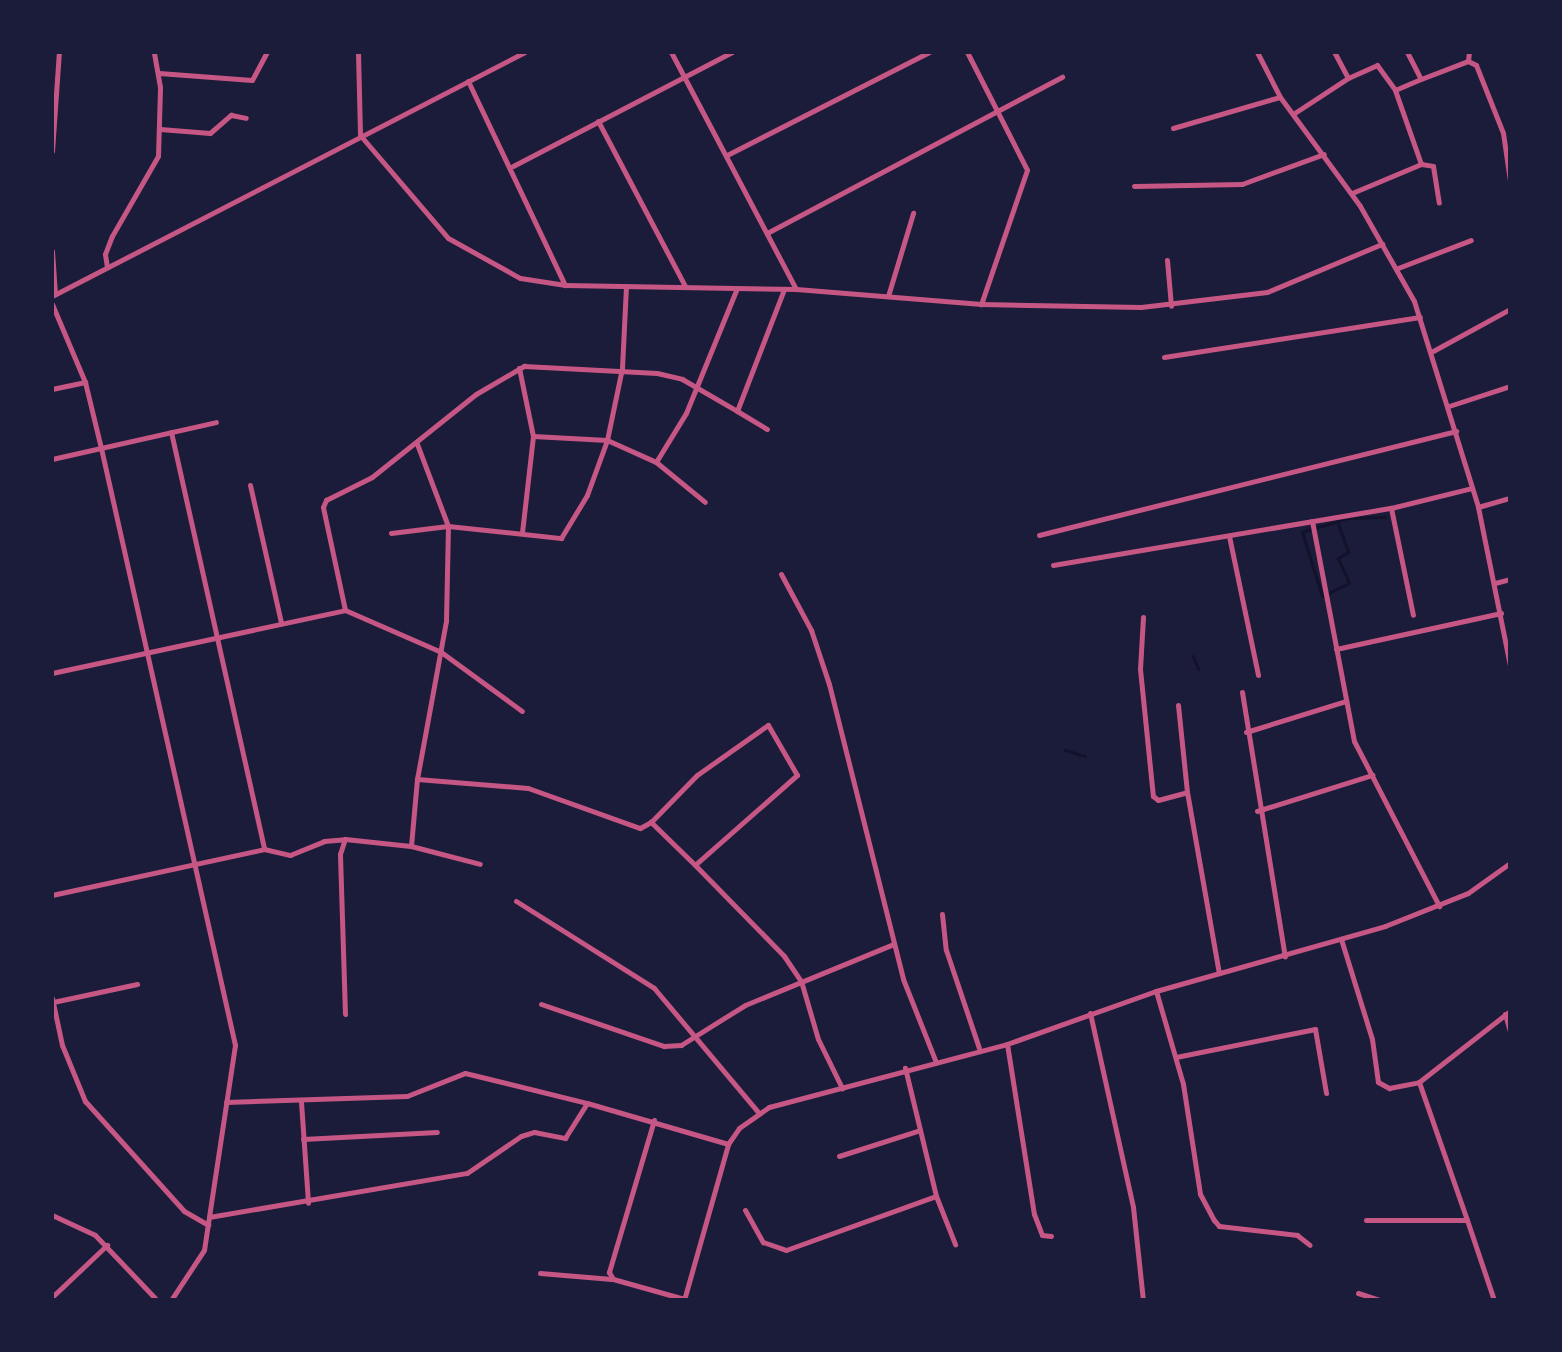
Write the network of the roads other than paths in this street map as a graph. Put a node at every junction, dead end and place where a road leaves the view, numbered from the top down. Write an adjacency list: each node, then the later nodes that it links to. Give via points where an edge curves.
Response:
1 (59, 52): 30 (street)
2 (154, 52): 15 (street)
3 (267, 52): 15 (street, via 252,80)
4 (358, 52): 29 (street)
5 (525, 52): 20 (street)
6 (671, 52): 16 (street)
7 (732, 52): 16 (street)
8 (929, 52): 32 (street)
9 (967, 52): 23 (street)
10 (1257, 52): 22 (street)
11 (1334, 52): 18 (street)
12 (1407, 52): 19 (street)
13 (1469, 52): 14 (street)
14 (1468, 61): 19 (street); 35 (street, via 1476,65 1500,121)
15 (159, 73): 28 (street)
16 (684, 76): 26 (street); 32 (street)
17 (1062, 77): 23 (street)
18 (1348, 78): 21 (street, via 1377,65); 24 (street)
19 (1421, 79): 21 (street)
20 (468, 81): 29 (street); 34 (street)
21 (1395, 90): 33 (street)
22 (1280, 97): 24 (street); 27 (street)
23 (997, 111): 40 (street); 56 (street, via 1025,163 1026,178)
24 (1293, 114): 31 (street)
25 (246, 118): 28 (street, via 231,115 215,132)
26 (598, 121): 34 (street); 49 (street)
27 (1173, 128)
28 (160, 129): 45 (street, via 154,170 120,219 105,254)
29 (360, 135): 45 (street); 47 (street, via 448,238 520,278)
30 (52, 151)
31 (1324, 154): 36 (street, via 1242,184); 37 (street)
32 (727, 155): 40 (street)
33 (1421, 164): 37 (street); 38 (street, via 1433,166)
34 (513, 166): 47 (street)
35 (1510, 181)
36 (1134, 186)
37 (1352, 193): 42 (street)
38 (1439, 203)
39 (913, 213): 54 (street)
40 (767, 233): 52 (street)
41 (1471, 240): 46 (street)
42 (1382, 244): 46 (street); 57 (street, via 1267,292)
43 (52, 251): 53 (street)
44 (1167, 260): 57 (street)
45 (107, 267): 53 (street)
46 (1398, 268): 59 (street)
47 (565, 285): 48 (street)
48 (626, 286): 49 (street); 63 (street)
49 (685, 286): 50 (street)
50 (737, 288): 51 (street); 66 (street)
51 (784, 289): 52 (street); 69 (street)
52 (796, 289): 54 (street)
53 (54, 295)
54 (888, 296): 56 (street)
55 (52, 304): 64 (street)
56 (981, 304): 57 (street)
57 (1171, 306)
58 (1510, 309): 60 (street)
59 (1420, 317): 60 (street); 61 (street)
60 (1433, 351): 68 (street)
61 (1164, 357)
62 (519, 368): 63 (street); 74 (street); 76 (street, via 476,394)
63 (622, 368): 66 (street); 75 (street)
64 (85, 382): 67 (street); 77 (street)
65 (1510, 386): 68 (street)
66 (697, 387): 69 (street); 79 (street)
67 (52, 389)
68 (1449, 406): 72 (street)
69 (737, 411): 71 (street)
70 (216, 422): 73 (street)
71 (767, 429)
72 (1456, 431): 81 (street); 90 (street)
73 (171, 432): 77 (street); 101 (street)
74 (533, 436): 75 (street); 88 (street)
75 (607, 440): 79 (street); 88 (street, via 587,495 559,539)
76 (417, 444): 87 (street); 96 (street, via 372,477 326,500 323,507)
77 (101, 448): 78 (street); 104 (street)
78 (52, 459)
79 (656, 462): 83 (street)
80 (250, 485): 100 (street)
81 (1472, 488): 84 (street); 85 (street)
82 (1510, 498): 84 (street)
83 (705, 502)
84 (1478, 507): 95 (street)
85 (1391, 508): 86 (street); 98 (street)
86 (1312, 521): 91 (street); 102 (street)
87 (448, 526): 88 (street); 89 (street); 103 (street)
88 (522, 532)
89 (391, 533)
90 (1039, 535)
91 (1229, 536): 92 (street); 108 (street)
92 (1053, 565)
93 (781, 574): 131 (street, via 811,630 829,684)
94 (1510, 579): 95 (street)
95 (1495, 583): 97 (street)
96 (345, 610): 100 (street); 103 (street)
97 (1501, 613): 102 (street); 105 (street)
98 (1413, 615)
99 (1143, 617): 116 (street, via 1140,669 1153,796 1158,800)
100 (281, 623): 101 (street)
101 (214, 638): 104 (street); 121 (street)
102 (1336, 649): 110 (street)
103 (441, 652): 112 (street); 115 (street)
104 (147, 653): 107 (street); 124 (street)
105 (1510, 660): 106 (street)
106 (1510, 666)
107 (52, 673)
108 (1258, 675)
109 (1242, 692): 113 (street)
110 (1346, 701): 113 (street); 114 (street, via 1354,741)
111 (1178, 705): 116 (street)
112 (522, 711)
113 (1246, 732): 117 (street)
114 (1372, 775): 117 (street); 128 (street)
115 (417, 779): 118 (street, via 528,788 640,828); 120 (street)
116 (1187, 792): 133 (street)
117 (1257, 811): 132 (street)
118 (651, 822): 125 (street); 125 (street, via 697,775 768,725 797,775)
119 (345, 839): 120 (street); 121 (street, via 290,855); 141 (street, via 340,864)
120 (411, 846): 123 (street)
121 (264, 849): 124 (street)
122 (1510, 863): 128 (street)
123 (480, 864)
124 (193, 865): 126 (street); 152 (street, via 235,1045)
125 (695, 865): 134 (street, via 784,956)
126 (52, 895)
127 (516, 901): 143 (street, via 654,988 673,1004)
128 (1439, 906): 130 (street)
129 (942, 914): 145 (street, via 949,960)
130 (1341, 939): 132 (street); 149 (street, via 1372,1039 1378,1082 1389,1088)
131 (894, 944): 134 (street); 147 (street)
132 (1285, 957): 133 (street)
133 (1219, 973): 136 (street)
134 (801, 981): 143 (street); 150 (street, via 818,1039)
135 (137, 984): 137 (street)
136 (1156, 991): 139 (street); 146 (street)
137 (52, 1000): 168 (street, via 62,1045 85,1101 184,1211)
138 (541, 1004): 143 (street, via 664,1046 681,1045)
139 (1090, 1013): 144 (street); 180 (street, via 1133,1207)
140 (1508, 1013): 142 (street); 149 (street)
141 (345, 1014)
142 (1510, 1031)
143 (691, 1037): 155 (street)
144 (1007, 1044): 145 (street); 169 (street, via 1034,1214 1042,1235)
145 (979, 1048): 147 (street)
146 (1176, 1057): 151 (street, via 1315,1029); 172 (street, via 1198,1182 1214,1220 1219,1226 1297,1235)
147 (935, 1060): 148 (street)
148 (905, 1068): 150 (street); 157 (street)
149 (1419, 1082): 167 (street)
150 (842, 1088): 155 (street)
151 (1326, 1093)
152 (226, 1102): 153 (street); 168 (street)
153 (301, 1102): 154 (street, via 407,1096 465,1073); 159 (street)
154 (587, 1103): 156 (street); 163 (street, via 565,1138 527,1134 467,1173)
155 (759, 1113): 160 (street)
156 (654, 1120): 160 (street); 174 (street, via 609,1265)
157 (920, 1130): 161 (street); 162 (street)
158 (437, 1132): 159 (street)
159 (303, 1139): 163 (street)
160 (728, 1144): 179 (street)
161 (839, 1156)
162 (936, 1196): 164 (street, via 786,1250 763,1242); 170 (street)
163 (308, 1203): 168 (street)
164 (745, 1210)
165 (52, 1215): 171 (street)
166 (1366, 1220): 167 (street)
167 (1467, 1220): 182 (street)
168 (209, 1221): 178 (street, via 197,1263)
169 (1051, 1236)
170 (955, 1244)
171 (107, 1245): 176 (street); 177 (street)
172 (1310, 1245)
173 (540, 1273): 174 (street)
174 (613, 1279): 179 (street)
175 (1358, 1293): 181 (street)
176 (52, 1297)
177 (157, 1300)
178 (171, 1300)
179 (684, 1300)
180 (1143, 1300)
181 (1380, 1300)
182 (1494, 1300)

